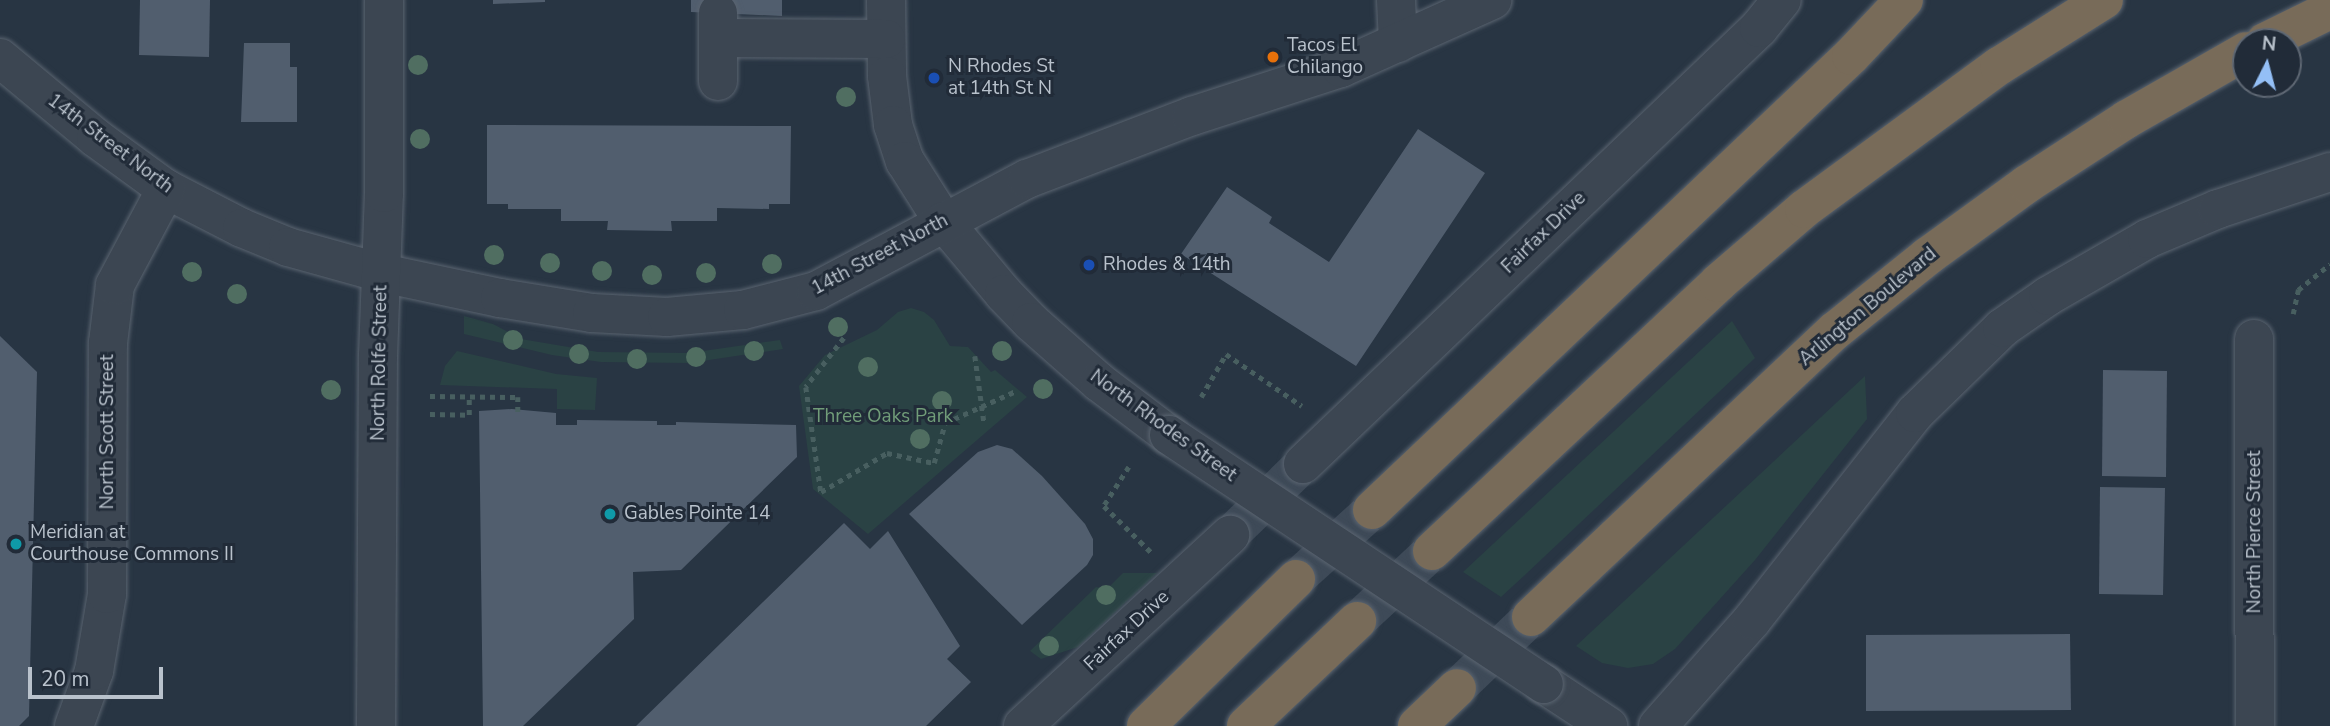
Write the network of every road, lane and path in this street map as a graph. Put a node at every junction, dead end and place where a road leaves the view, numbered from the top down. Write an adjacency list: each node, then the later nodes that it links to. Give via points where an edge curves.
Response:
1 (384, 0): 19 (street, North Rolfe Street)
2 (886, 0): 10 (street, North Rhodes Street)
3 (1396, 0): 11 (street)
4 (1492, 0): 11 (street, 14th Street North)
5 (1782, 0): 33 (street, Fairfax Drive, via 1759,28)
6 (1904, 0): 35 (highway, via 1851,56)
7 (2104, 0): 37 (highway, via 1978,81 1804,209 1718,283)
8 (2330, 10): 9 (highway)
9 (2293, 28)
10 (886, 39): 14 (street, via 718,25); 17 (street, North Rhodes Street, via 888,94 896,136 913,176)
11 (1398, 43): 17 (street, 14th Street North, via 1341,68 1072,160)
12 (2232, 59): 40 (highway, Arlington Boulevard, via 2127,119 1928,256 1836,330)
13 (4, 69): 16 (street, 14th Street North)
14 (718, 81)
15 (2330, 172): 50 (street, via 2218,209 2147,239 2083,274 2002,328 1915,413 1752,620)
16 (166, 189): 19 (street, 14th Street North, via 288,247); 43 (street, North Scott Street, via 115,285 108,343 107,594 94,671)
17 (943, 222): 19 (street, 14th Street North, via 816,291 711,314 592,313); 49 (street, North Rhodes Street, bridge, via 1031,322 1098,382 1169,435)
18 (2330, 264): 20 (path, via 2298,290)
19 (382, 273): 44 (street, North Rolfe Street)
20 (2294, 314)
21 (844, 338): 28 (path, via 806,387 821,492 887,453 934,463 945,424)
22 (2254, 339): 51 (street, North Pierce Street)
23 (975, 356): 28 (path)
24 (1016, 391): 28 (path)
25 (430, 396): 26 (path)
26 (469, 397): 29 (path, via 518,397); 30 (path, via 469,415)
27 (1201, 397): 31 (path, via 1226,354)
28 (982, 407): 32 (path)
29 (518, 412)
30 (430, 414)
31 (1313, 414)
32 (984, 422)
33 (1303, 464)
34 (1129, 467): 38 (path, via 1104,506 1147,550)
35 (1372, 510)
36 (1230, 535): 45 (street, Fairfax Drive)
37 (1432, 551)
38 (1156, 553)
39 (1296, 579): 46 (highway)
40 (1531, 617)
41 (1357, 621): 47 (highway)
42 (1457, 688): 48 (highway)
43 (74, 726)
44 (376, 726)
45 (1023, 726)
46 (1146, 726)
47 (1246, 726)
48 (1417, 726)
49 (1608, 726)
50 (1658, 726)
51 (2255, 726)

